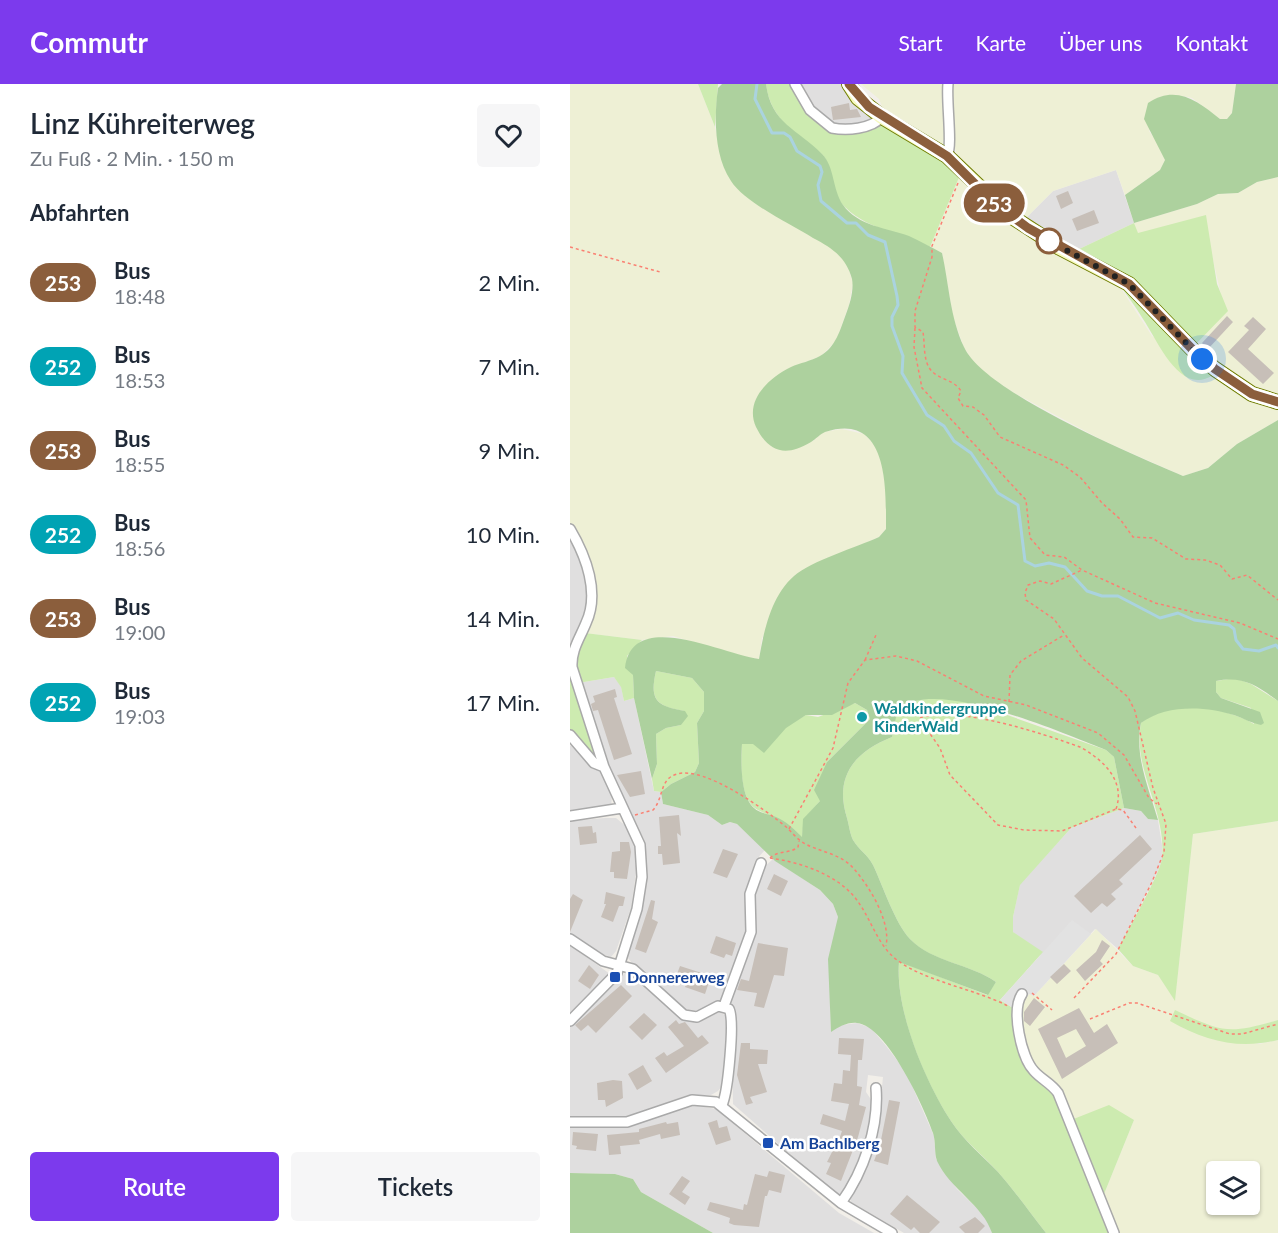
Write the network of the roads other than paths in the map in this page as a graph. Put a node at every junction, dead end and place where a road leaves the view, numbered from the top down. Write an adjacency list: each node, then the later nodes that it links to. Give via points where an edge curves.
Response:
1 (795, 84): 4 (street, via 810,110 832,128 864,126)
2 (849, 84): 4 (street, via 858,98)
3 (948, 84): 5 (street)
4 (882, 117): 5 (street)
5 (947, 156): 6 (street, via 993,202 1028,228 1129,284 1224,376 1252,394)
6 (1278, 402)
7 (570, 529): 9 (street, via 585,561 591,599 588,619 572,654 572,667)
8 (570, 735): 9 (street, via 594,763)
9 (604, 767): 10 (street)
10 (622, 808): 11 (street); 14 (street, via 640,845 643,868 637,909)
11 (570, 816)
12 (761, 863): 16 (street, via 750,894 751,932)
13 (570, 939): 14 (street, via 603,961)
14 (620, 964): 16 (street, via 633,969 684,1014 697,1017); 17 (street, via 610,984)
15 (1022, 994): 23 (street, via 1016,1014 1029,1063 1058,1093)
16 (724, 1006): 19 (street, via 732,1014 733,1022 728,1085)
17 (570, 1021)
18 (876, 1088): 21 (street, via 872,1135)
19 (722, 1105): 20 (street, via 692,1100 627,1122); 21 (street)
20 (570, 1122)
21 (841, 1203): 22 (street)
22 (892, 1233)
23 (1114, 1233)

